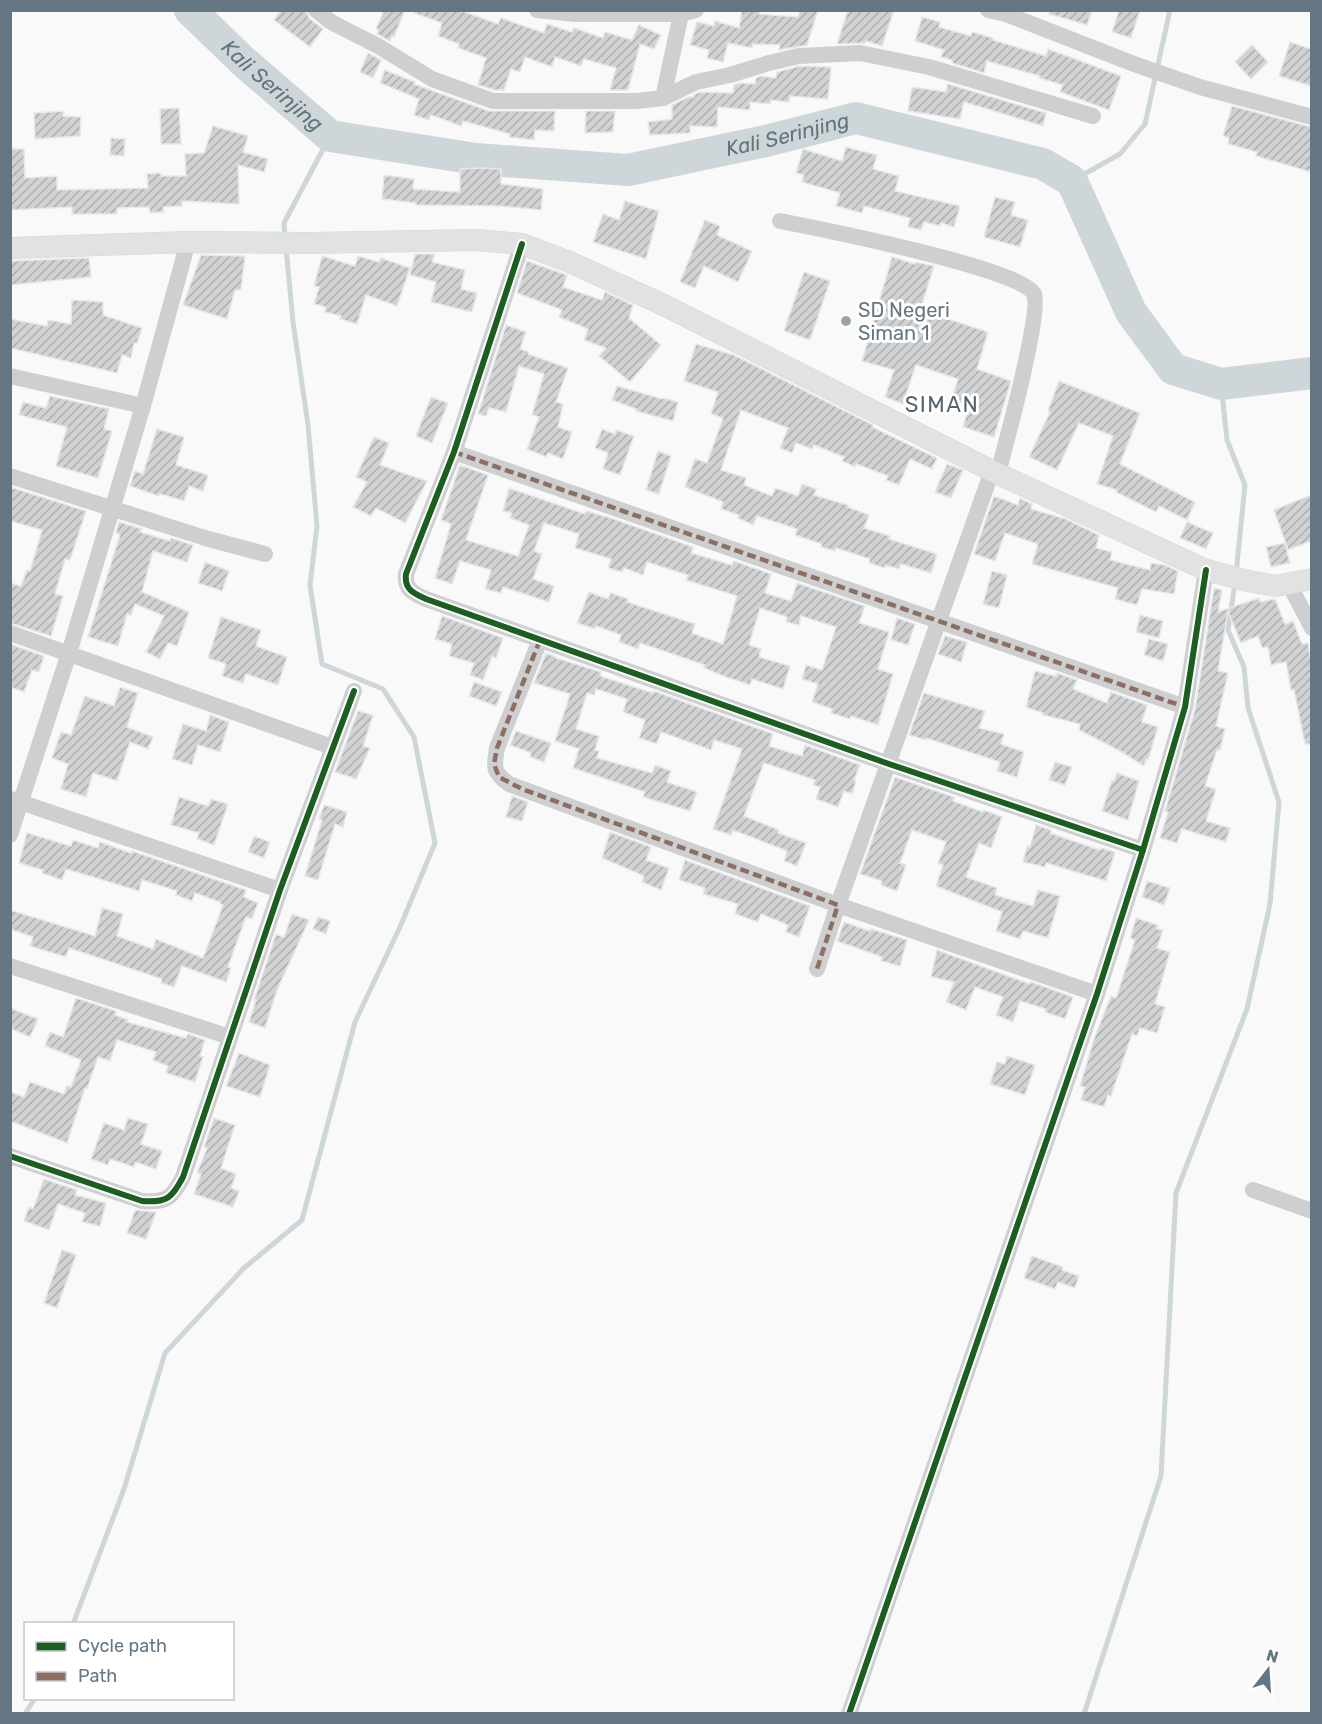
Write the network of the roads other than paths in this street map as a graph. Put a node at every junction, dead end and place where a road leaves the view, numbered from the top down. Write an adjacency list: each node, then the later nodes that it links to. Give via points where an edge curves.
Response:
1 (316, 10): 5 (street, via 432,79 493,101)
2 (537, 10): 4 (street, via 575,14)
3 (988, 10): 7 (street, via 1200,87)
4 (689, 12): 5 (street)
5 (663, 98): 6 (street, via 696,82 769,63 860,53 929,67)
6 (1093, 116)
7 (1311, 117)
8 (780, 221): 15 (street, via 950,260 1018,282 1034,294 1036,304 1018,395)
9 (188, 242): 10 (main road, via 477,240); 11 (main road); 13 (street)
10 (522, 244): 14 (street); 15 (main road, via 668,307)
11 (10, 248)
12 (10, 376): 13 (street)
13 (144, 406): 17 (street)
14 (454, 452): 22 (street); 25 (street, via 406,574 407,586 426,599)
15 (995, 472): 19 (main road); 22 (street)
16 (10, 476): 17 (street)
17 (112, 509): 18 (street); 26 (street)
18 (265, 554)
19 (1213, 572): 21 (main road, via 1248,581); 28 (street)
20 (1311, 579): 21 (main road)
21 (1289, 584): 23 (street)
22 (939, 620): 28 (street); 30 (street)
23 (1311, 628)
24 (10, 633): 26 (street)
25 (540, 640): 30 (street); 35 (street, via 497,748 494,764 500,777 522,789)
26 (69, 653): 29 (street); 31 (street)
27 (354, 691): 29 (street)
28 (1185, 706): 33 (street)
29 (332, 747): 34 (street)
30 (889, 765): 33 (street); 35 (street)
31 (16, 801): 32 (street); 34 (street)
32 (10, 835)
33 (1143, 850): 38 (street)
34 (280, 890): 39 (street)
35 (838, 905): 37 (street); 38 (street)
36 (10, 966): 39 (street)
37 (817, 969)
38 (1096, 994): 43 (street)
39 (230, 1037): 40 (street, via 183,1177 168,1199 142,1201)
40 (10, 1156)
41 (1253, 1190): 42 (street)
42 (1311, 1211)
43 (849, 1713)

